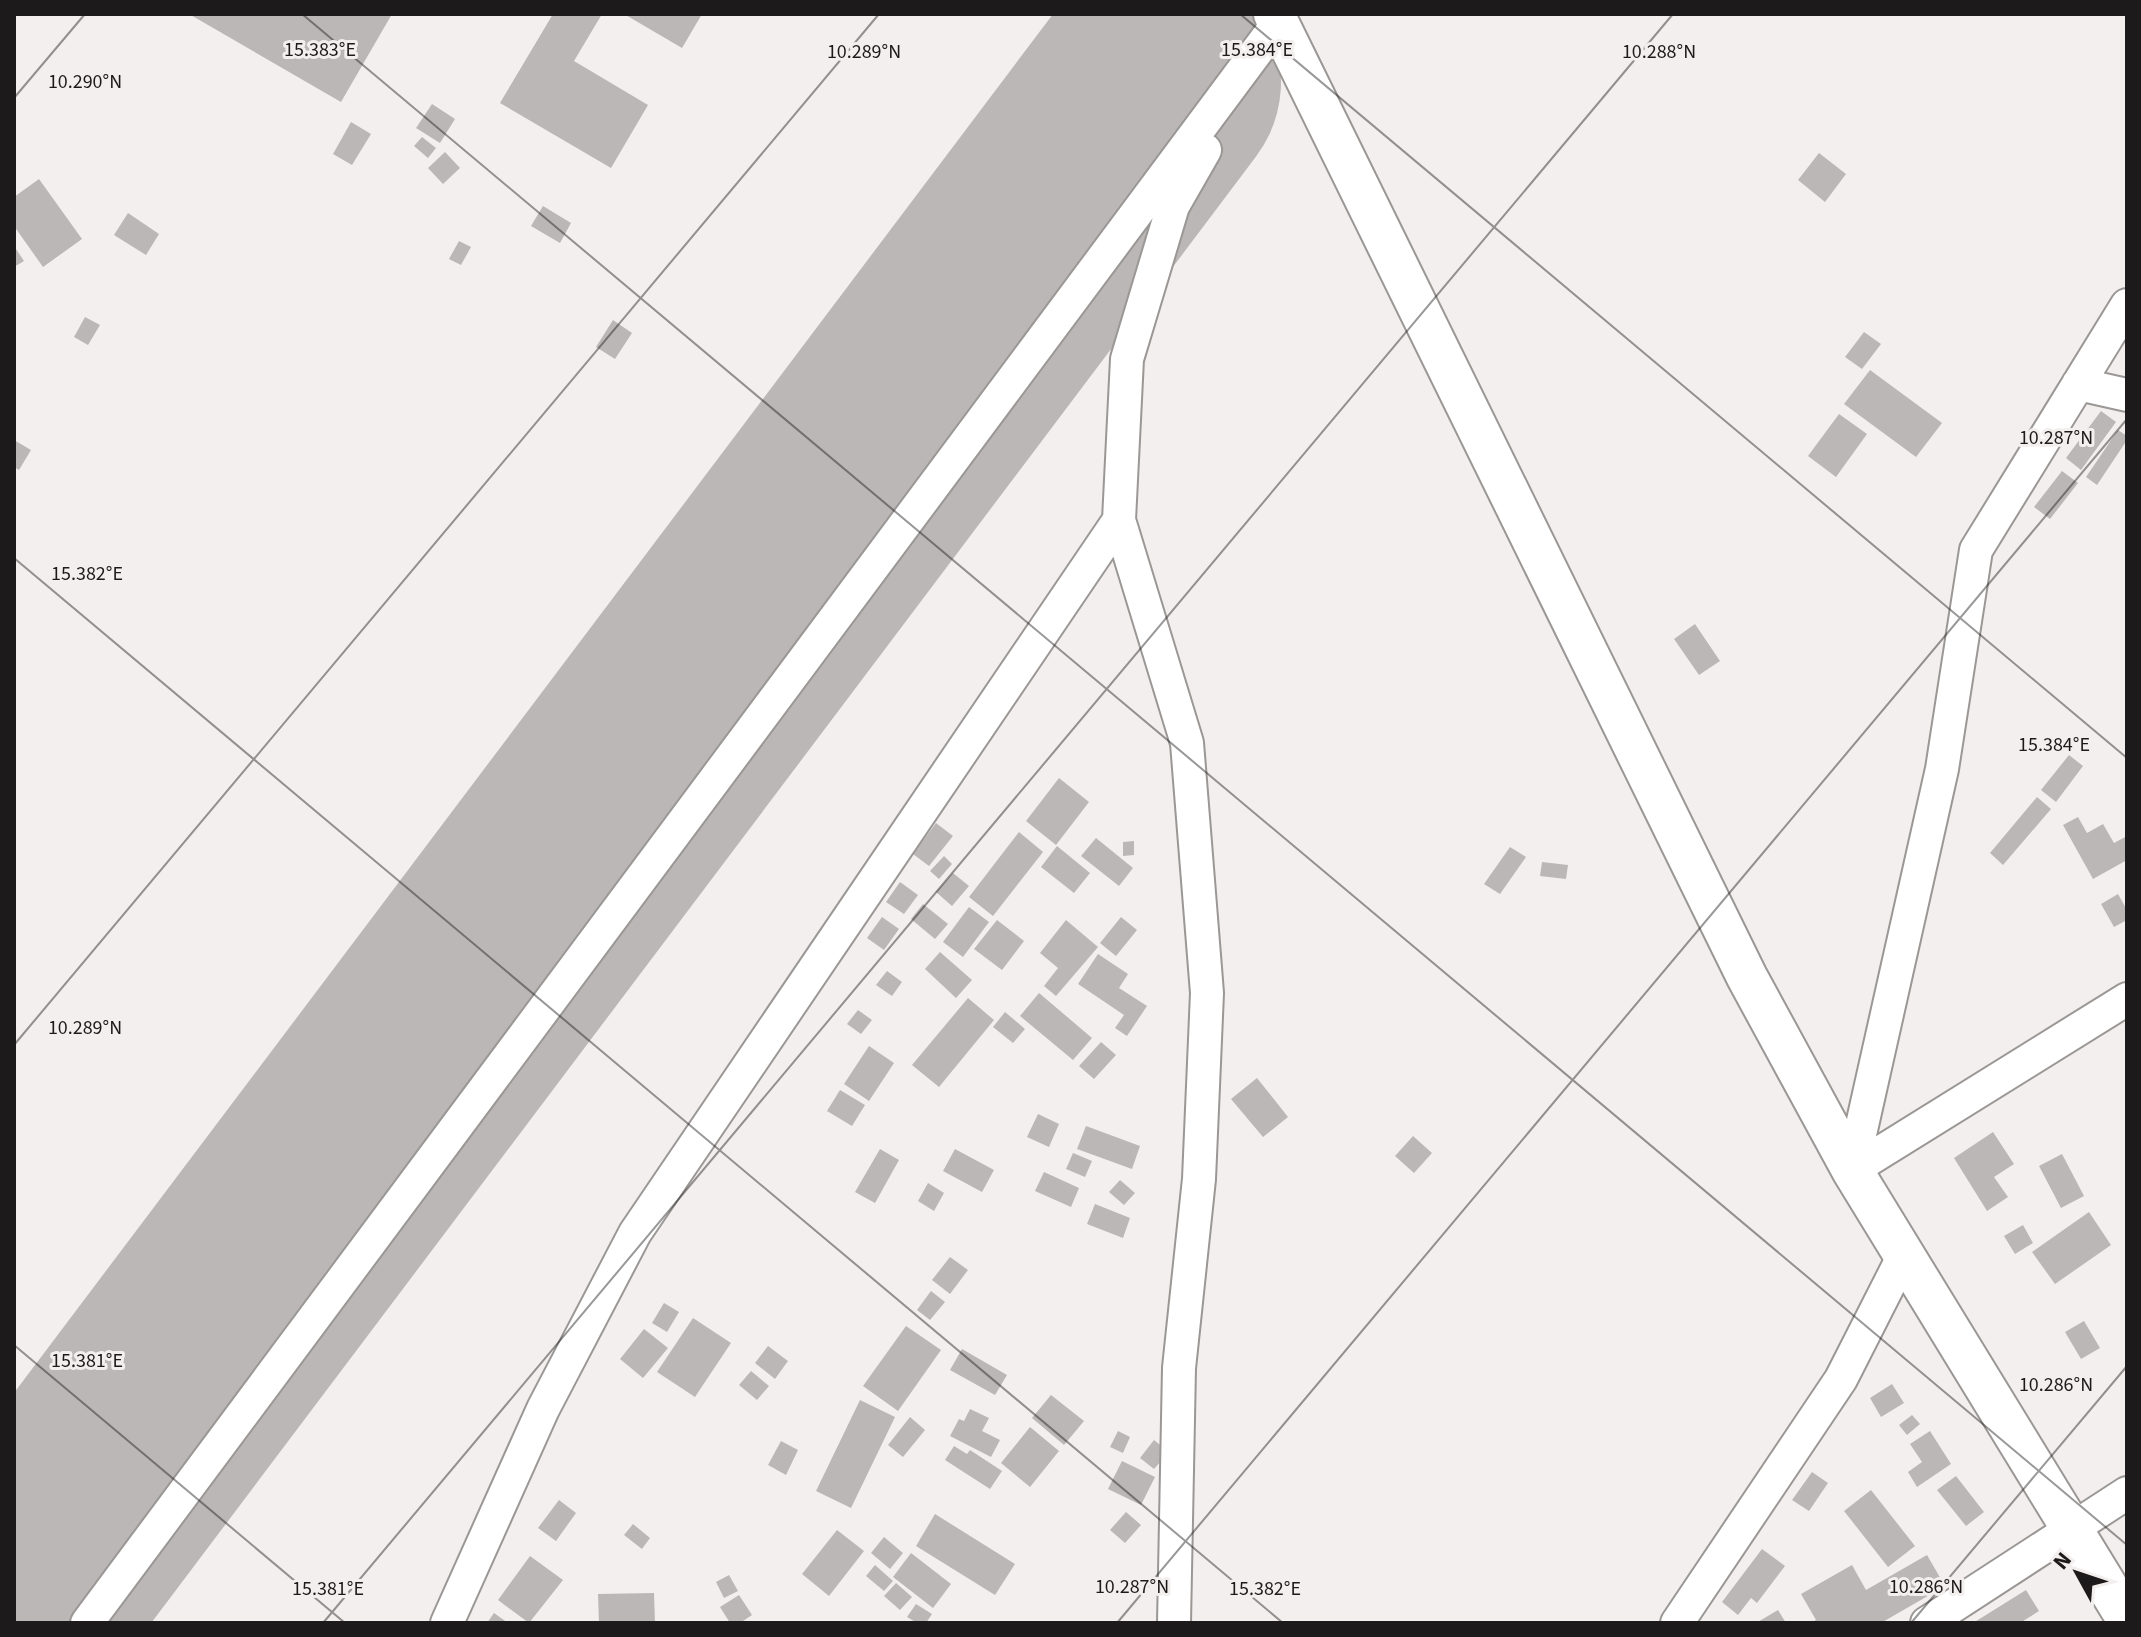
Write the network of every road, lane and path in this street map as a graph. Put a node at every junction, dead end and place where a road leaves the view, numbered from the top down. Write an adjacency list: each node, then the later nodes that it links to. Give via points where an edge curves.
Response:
1 (1279, 17): 5 (street, via 1173,206 1127,359); 7 (street, via 1747,977); 12 (street)
2 (2127, 305): 3 (street)
3 (2078, 384): 4 (street); 7 (street, via 1976,550 1942,769)
4 (2127, 395)
5 (1119, 520): 13 (street, via 635,1233 543,1409); 14 (street, via 1187,743 1207,993 1199,1179 1179,1368)
6 (2127, 999): 7 (street)
7 (1852, 1170): 8 (street)
8 (1904, 1255): 10 (street); 15 (street, via 1841,1379)
9 (2127, 1493): 10 (street)
10 (2071, 1528): 11 (street); 16 (street)
11 (2127, 1619)
12 (87, 1623)
13 (447, 1623)
14 (1174, 1623)
15 (1677, 1623)
16 (1927, 1623)

